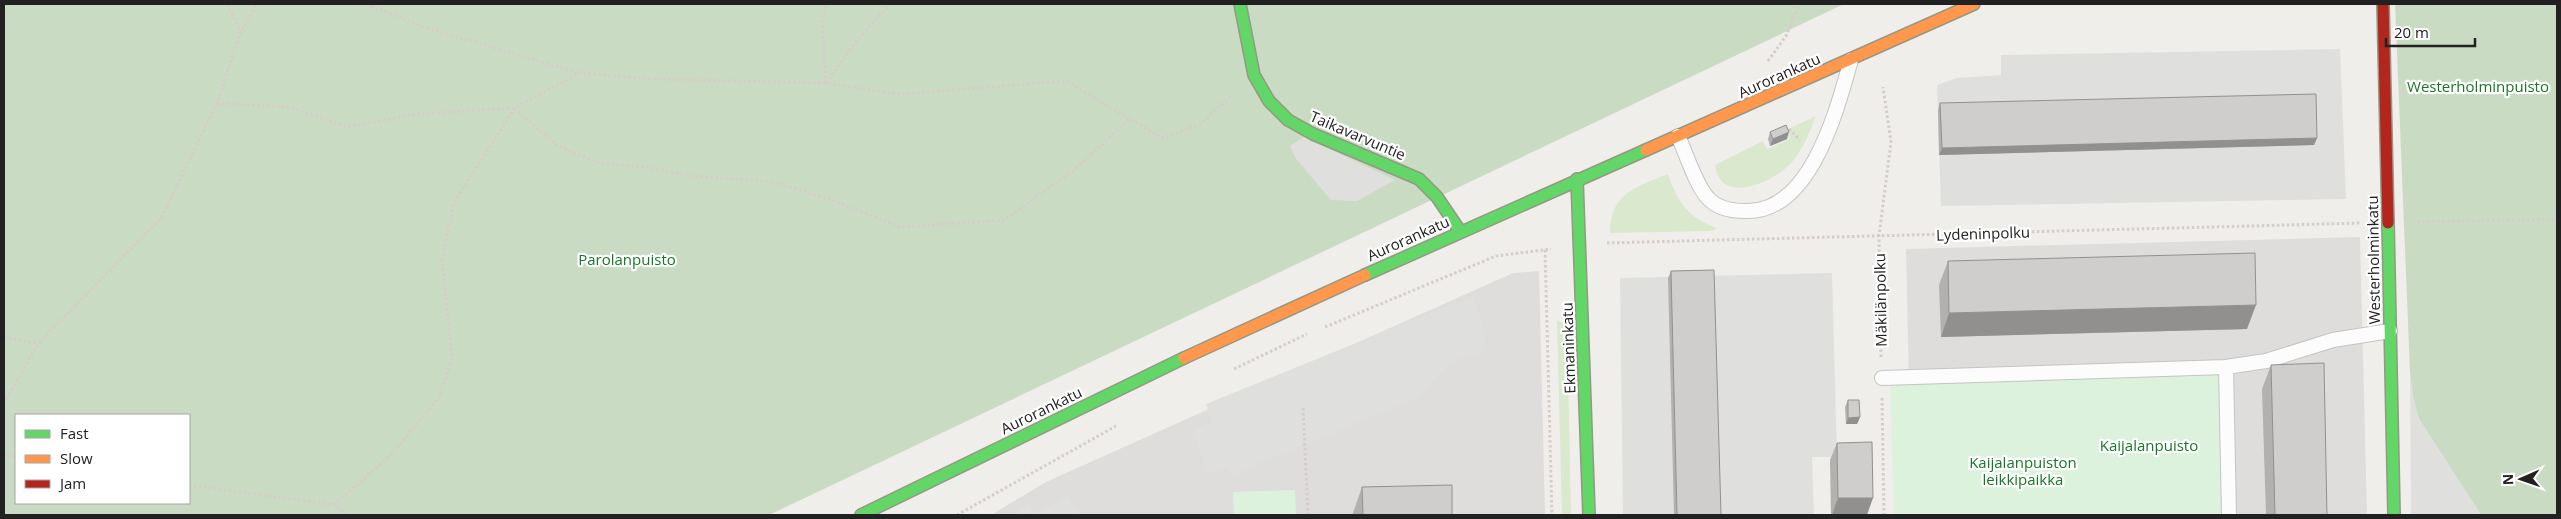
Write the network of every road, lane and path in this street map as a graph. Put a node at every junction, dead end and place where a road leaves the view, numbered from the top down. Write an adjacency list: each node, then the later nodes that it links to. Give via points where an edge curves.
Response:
1 (227, 4): 10 (path)
2 (257, 4): 10 (path)
3 (366, 4): 13 (path, via 427,28)
4 (828, 4): 15 (path, via 822,21)
5 (890, 4): 15 (path, via 857,40)
6 (1240, 4): 14 (street, Taikavarvuntie)
7 (1799, 4): 12 (path, via 1786,36)
8 (1974, 4): 11 (street, Aurorankatu)
9 (2383, 4): 23 (street, Westerholminkatu)
10 (241, 32): 17 (path)
11 (1851, 60): 20 (street, Aurorankatu); 20 (lane, via 1833,120 1816,157 1794,189 1774,204 1750,212 1714,203 1703,192)
12 (1768, 61)
13 (580, 73): 15 (path, via 651,79); 18 (path)
14 (1254, 74): 19 (path, via 1201,124 1162,138); 24 (street, Taikavarvuntie, via 1268,101 1288,120 1313,134 1419,178)
15 (826, 83): 19 (path, via 900,94 1066,81)
16 (1883, 87): 25 (path, Mäkilänpolku, via 1891,142)
17 (217, 103): 18 (path, via 289,107 347,127 417,114); 32 (path, via 162,217)
18 (514, 108): 19 (path, via 558,146 600,163 692,176 773,182 832,200 900,227 1004,220 1074,170); 40 (path, via 454,203 442,259 452,357 440,396 393,453)
19 (1129, 120)
20 (1678, 136): 21 (street, Aurorankatu)
21 (1577, 179): 24 (street, Aurorankatu); 26 (street, Ekmaninkatu)
22 (2557, 219): 23 (path, Lydeninpolku)
23 (2388, 223): 25 (path, Lydeninpolku); 29 (street, Westerholminkatu)
24 (1460, 231): 42 (street, Aurorankatu, via 1267,318)
25 (1879, 236): 26 (path, Lydeninpolku); 35 (path, Mäkilänpolku)
26 (1579, 246): 27 (path, Lydeninpolku); 46 (street, Ekmaninkatu)
27 (1545, 250): 28 (path, Lydeninpolku, via 1496,256); 45 (path)
28 (1321, 329)
29 (2390, 331): 33 (lane, via 2333,340 2266,362); 49 (street, Westerholminkatu)
30 (1312, 332): 34 (path)
31 (4, 337): 32 (path)
32 (38, 344): 36 (path)
33 (2226, 368): 35 (lane); 48 (lane)
34 (1232, 370)
35 (1882, 378): 47 (path, Mäkilänpolku)
36 (4, 403)
37 (1304, 408): 44 (path)
38 (1125, 421): 43 (path)
39 (190, 485): 40 (path)
40 (334, 505): 41 (path)
41 (347, 515)
42 (861, 515)
43 (957, 515)
44 (1308, 515)
45 (1552, 515)
46 (1589, 515)
47 (1884, 515)
48 (2229, 515)
49 (2394, 515)

